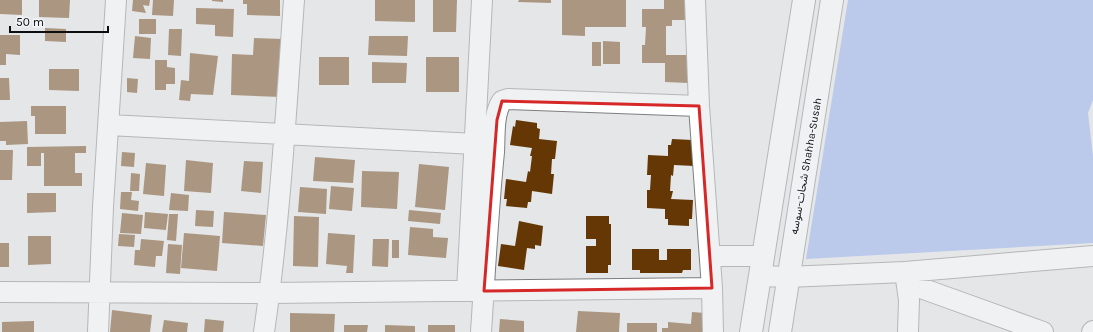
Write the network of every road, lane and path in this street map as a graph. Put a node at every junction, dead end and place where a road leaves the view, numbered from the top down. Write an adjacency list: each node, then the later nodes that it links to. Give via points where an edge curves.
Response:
1 (116, 0): 8 (street)
2 (294, 0): 9 (street)
3 (482, 0): 10 (street)
4 (695, 0): 7 (street)
5 (804, 0): 13 (main road)
6 (832, 0): 14 (main road, شحات-سوسه Shahha-Susah)
7 (699, 106): 11 (street); 17 (street, via 502,101 498,108)
8 (109, 125): 9 (street); 19 (street)
9 (285, 134): 10 (street); 20 (street)
10 (475, 144): 17 (street)
11 (710, 256): 13 (street); 16 (street)
12 (1093, 256): 15 (street)
13 (761, 266): 14 (street); 25 (main road)
14 (787, 277): 15 (street); 26 (main road, شحات-سوسه Shahha-Susah)
15 (906, 277): 27 (street); 28 (street)
16 (712, 288): 17 (street); 24 (street)
17 (476, 291): 20 (street); 23 (street)
18 (0, 292): 19 (street)
19 (100, 293): 20 (street); 21 (street)
20 (270, 293): 22 (street)
21 (98, 332)
22 (264, 332)
23 (481, 332)
24 (714, 332)
25 (751, 332)
26 (780, 332)
27 (908, 332)
28 (1043, 332)

